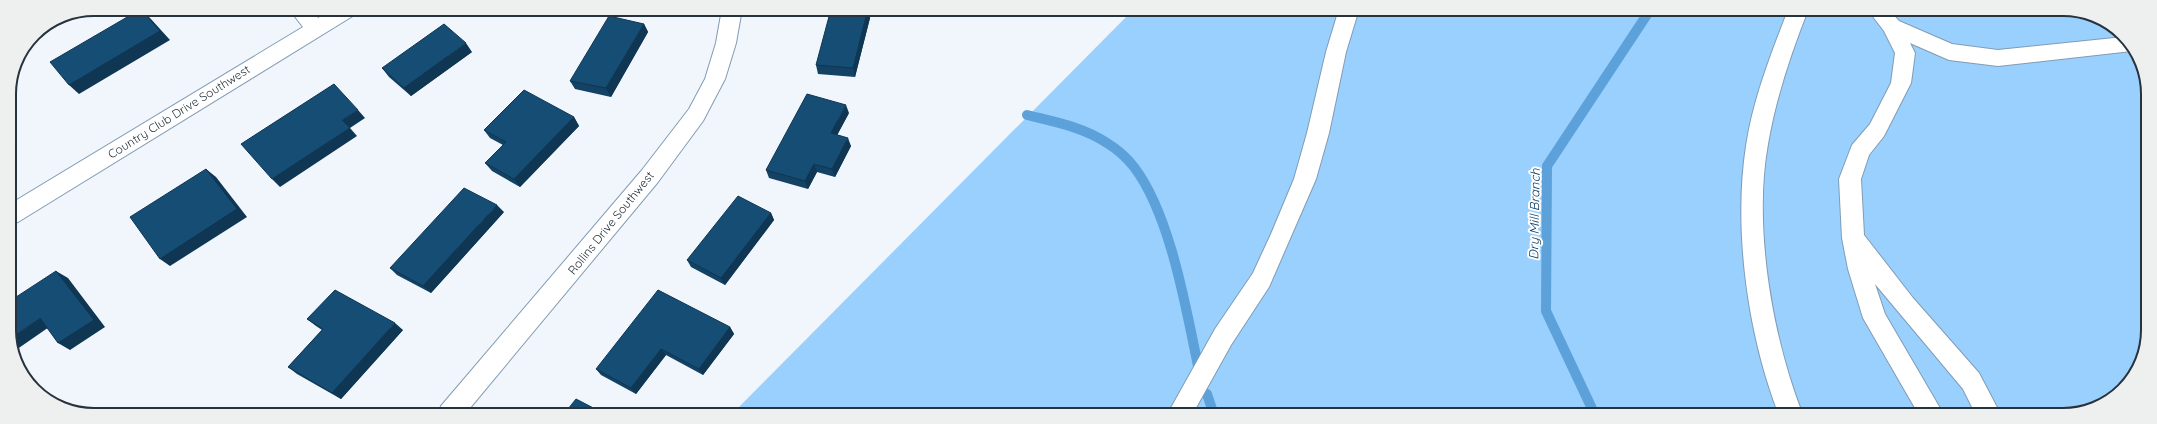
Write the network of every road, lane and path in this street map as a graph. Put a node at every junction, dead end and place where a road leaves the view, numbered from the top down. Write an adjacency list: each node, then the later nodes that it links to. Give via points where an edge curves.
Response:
1 (304, 16): 8 (street)
2 (336, 16): 8 (street, Country Club Drive Southwest)
3 (731, 16): 12 (street, Rollins Drive Southwest, via 715,79 696,115 640,188)
4 (1347, 16): 13 (street, via 1305,179 1282,234 1260,280 1223,337)
5 (1796, 16): 14 (street, via 1771,82 1759,133 1752,191 1754,254 1778,385)
6 (1883, 16): 7 (street)
7 (1892, 26): 9 (street, via 1949,52 1998,58); 11 (street, via 1905,53 1901,83 1877,130 1860,151 1850,179)
8 (315, 28): 10 (street, Country Club Drive Southwest)
9 (2123, 45)
10 (16, 210)
11 (1852, 238): 15 (street, via 1875,318); 16 (street, via 1905,305 1971,381)
12 (455, 408)
13 (1183, 408)
14 (1788, 408)
15 (1928, 408)
16 (1985, 408)

